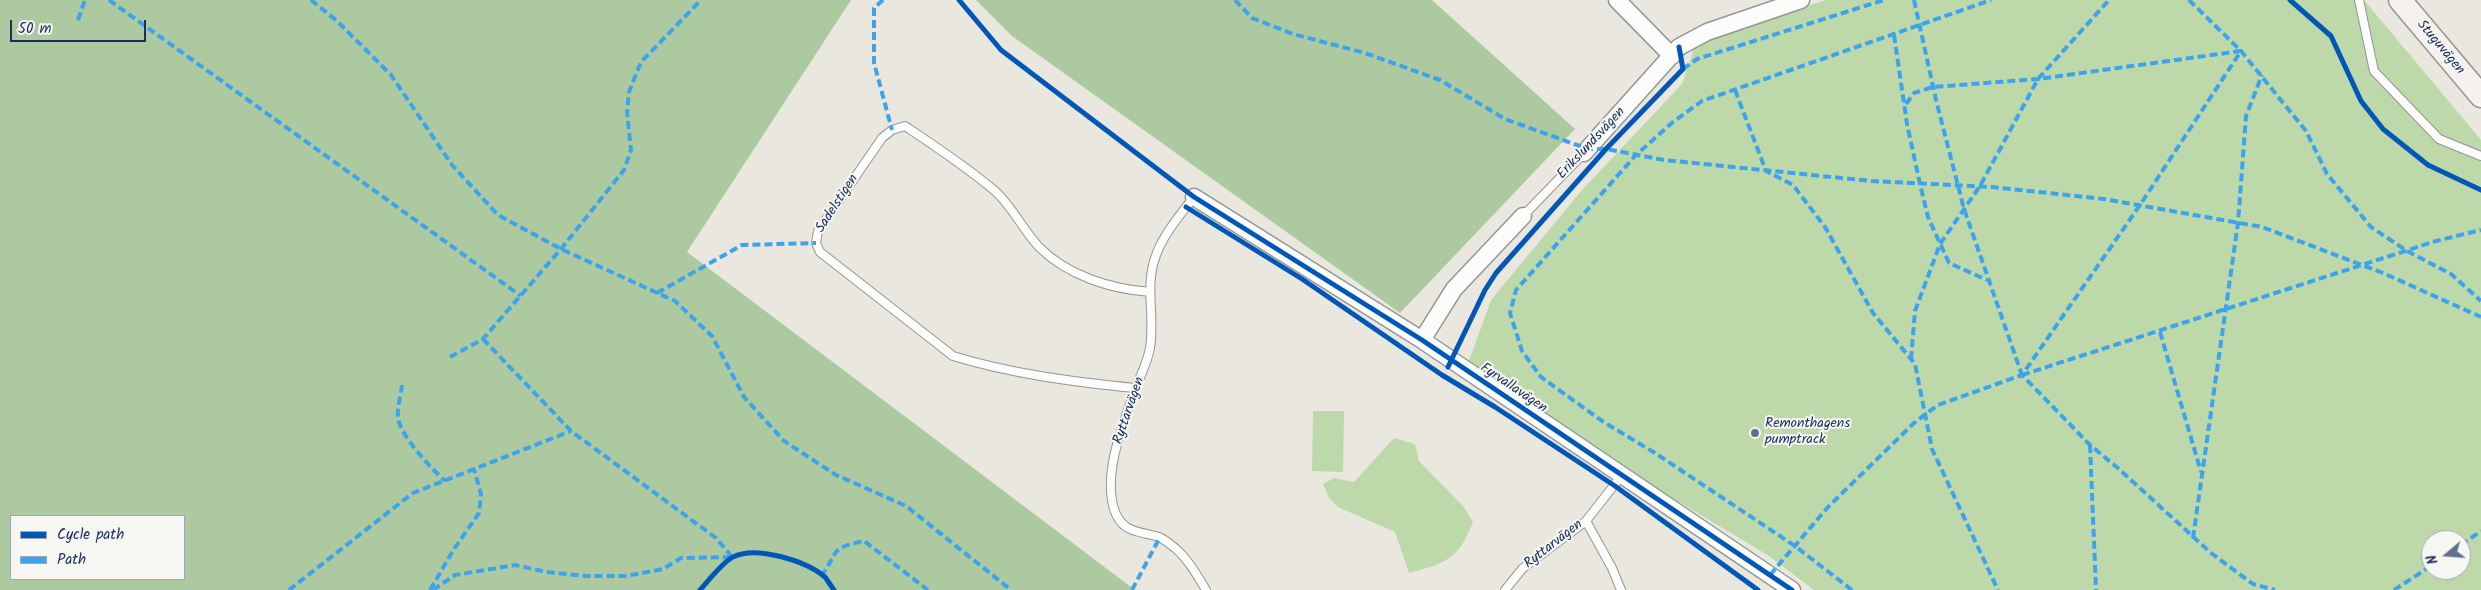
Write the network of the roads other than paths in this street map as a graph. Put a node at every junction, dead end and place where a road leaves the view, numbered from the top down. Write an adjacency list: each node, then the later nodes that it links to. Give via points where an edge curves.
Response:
1 (1617, 0): 5 (street)
2 (1801, 0): 5 (street, Erikslundsvägen, via 1707,32 1679,47)
3 (2359, 0): 8 (lane, via 2374,71 2439,139)
4 (2400, 0): 6 (main road, Stuguvägen)
5 (1672, 56): 7 (street, Erikslundsvägen)
6 (2481, 96)
7 (1584, 153): 10 (lane, Erikslundsvägen)
8 (2481, 156)
9 (1194, 197): 11 (lane, Ryttarvägen, via 1156,256); 12 (street, Fyrvallavägen)
10 (1524, 216): 12 (street, Erikslundsvägen, via 1454,289)
11 (1150, 292): 13 (lane, Ryttarvägen, via 1150,346 1146,368); 13 (lane, Sadelstigen, via 1098,283 1064,265 1040,248 996,192 905,126 882,138 818,231 816,243 820,252 953,356 1065,381)
12 (1422, 340): 14 (street, Fyrvallavägen)
13 (1135, 388): 16 (lane, Ryttarvägen, via 1115,456 1114,509 1124,525 1138,534 1160,537 1176,548)
14 (1622, 475): 15 (lane, Ryttarvägen); 19 (street, Fyrvallavägen)
15 (1586, 521): 17 (lane, Ryttarvägen, via 1523,568); 18 (lane, via 1612,568)
16 (1206, 590)
17 (1504, 590)
18 (1620, 590)
19 (1792, 590)

